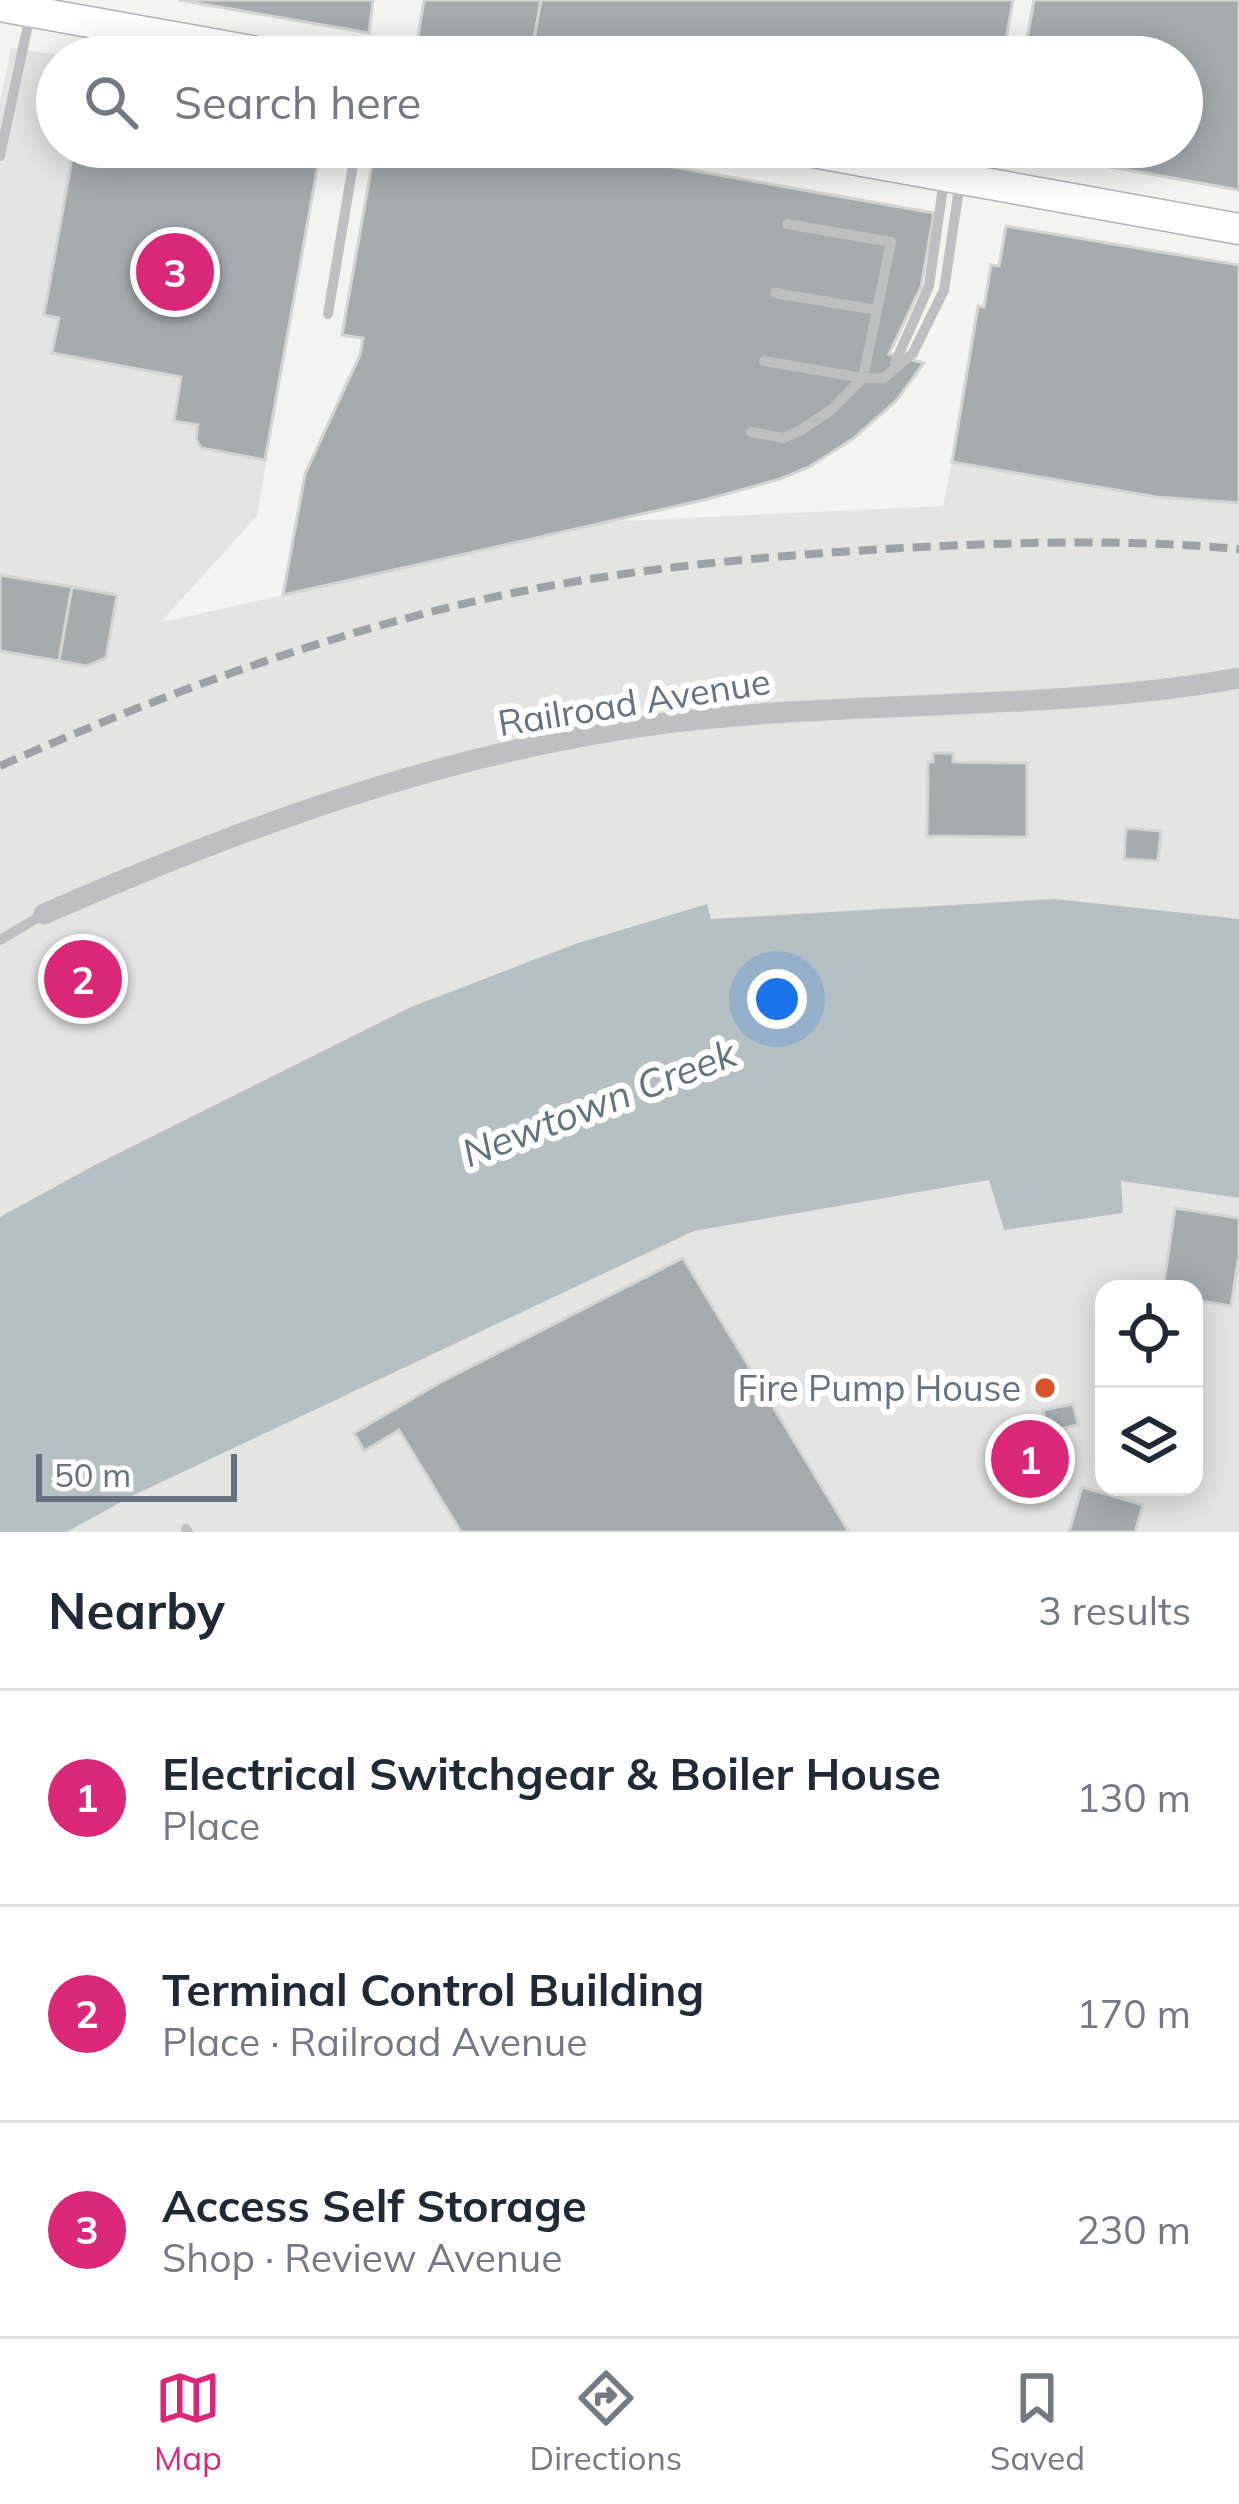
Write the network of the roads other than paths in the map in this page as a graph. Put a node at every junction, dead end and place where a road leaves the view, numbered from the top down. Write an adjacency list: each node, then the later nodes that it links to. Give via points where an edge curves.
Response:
1 (36, 8): 2 (main road); 3 (lane)
2 (178, 36)
3 (0, 156)
4 (352, 168): 11 (lane)
5 (902, 168): 6 (main road)
6 (952, 177): 8 (main road); 13 (lane, via 944,290 913,352 884,377)
7 (787, 224): 10 (lane, via 891,242)
8 (1239, 229)
9 (776, 293): 10 (lane)
10 (877, 310): 13 (lane)
11 (328, 314)
12 (764, 361): 13 (lane)
13 (863, 378): 14 (lane, via 801,430 784,438)
14 (751, 432)
15 (1239, 678): 16 (street, Railroad Avenue, via 1102,697 758,714 578,736 291,815)
16 (44, 914): 17 (lane, Railroad Avenue)
17 (0, 940)

